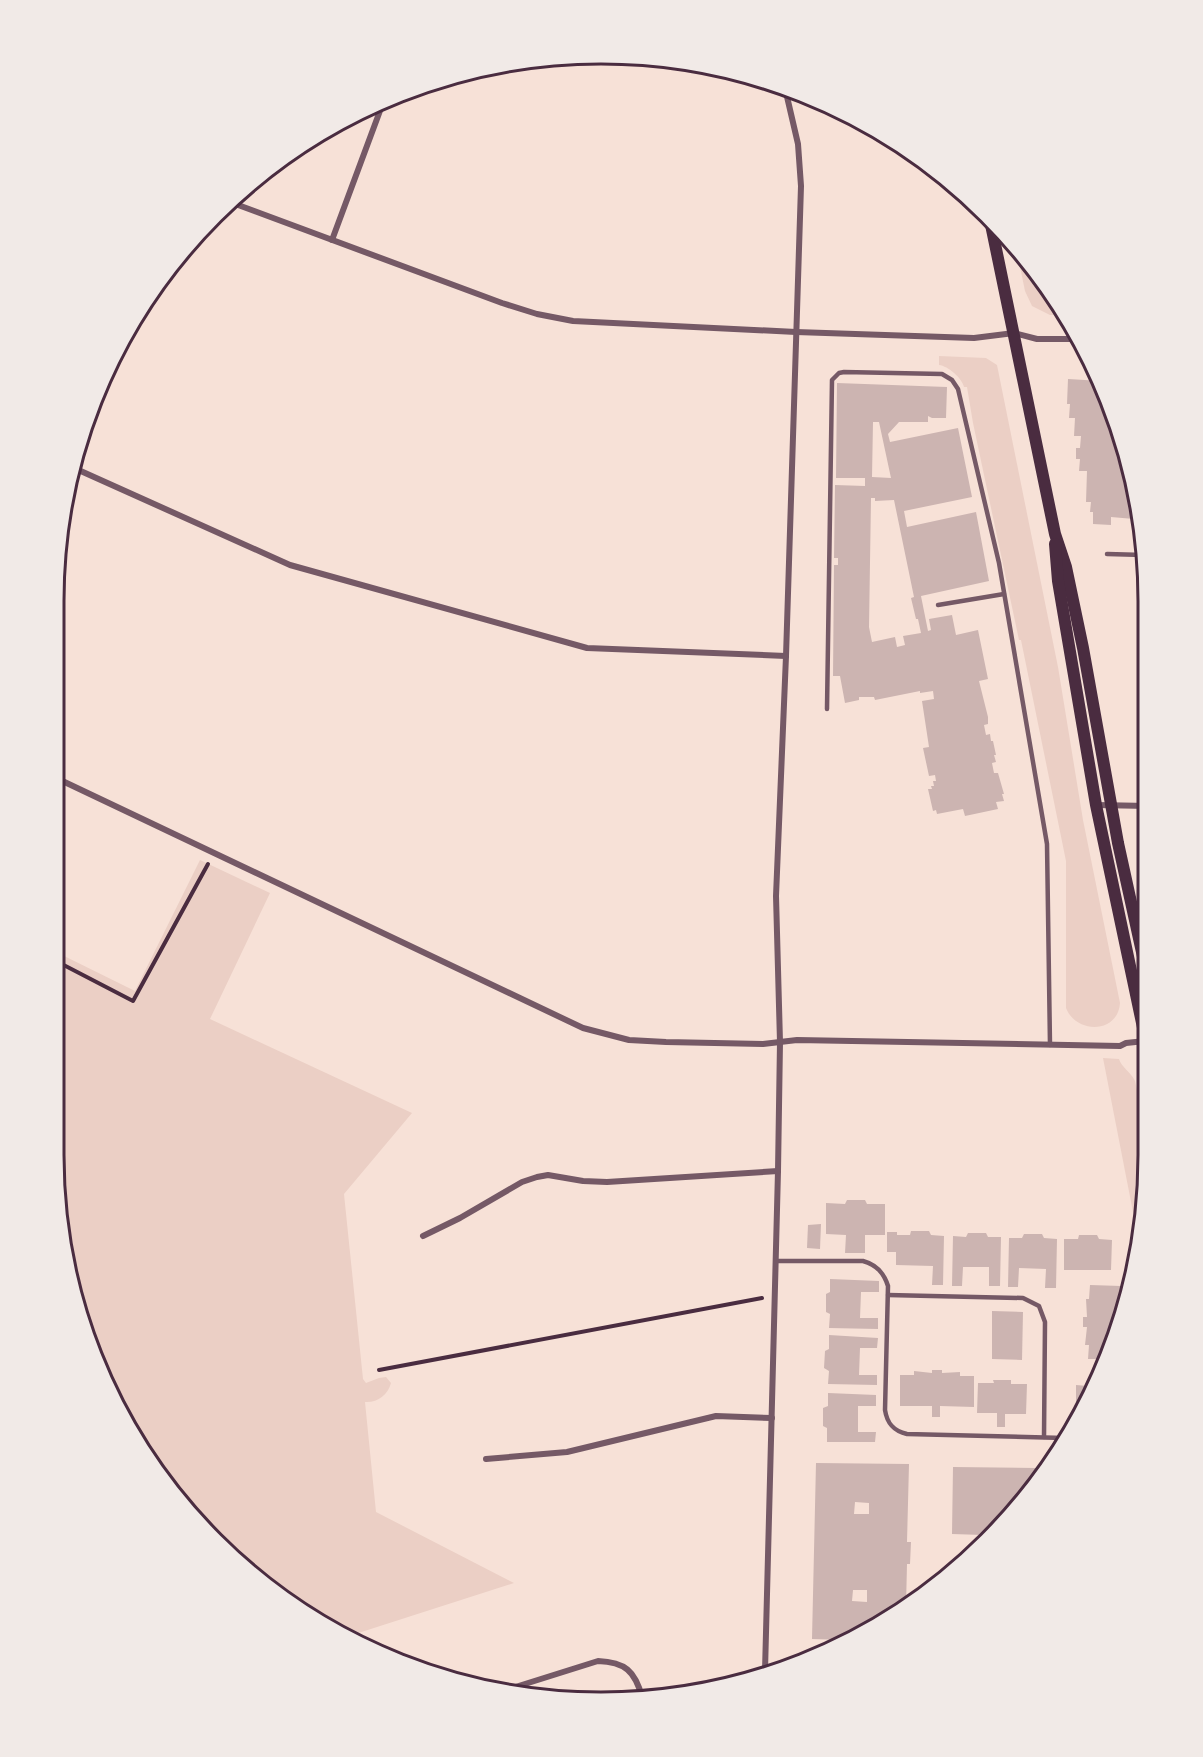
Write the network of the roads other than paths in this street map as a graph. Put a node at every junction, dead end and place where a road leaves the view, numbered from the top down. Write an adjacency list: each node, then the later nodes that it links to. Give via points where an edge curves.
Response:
1 (787, 98): 6 (street, via 798,144 801,186)
2 (379, 113): 5 (street)
3 (239, 205): 5 (street)
4 (993, 235): 7 (main road)
5 (332, 240): 6 (street, via 537,314 573,321)
6 (796, 332): 7 (street, via 974,338); 15 (street)
7 (1014, 333): 8 (street, via 1037,339); 10 (main road)
8 (1070, 339)
9 (81, 471): 15 (street, via 290,565 587,648)
10 (1055, 534): 18 (main road, via 1058,581); 19 (main road, via 1083,648)
11 (1107, 554): 12 (lane)
12 (1136, 555)
13 (1004, 594): 14 (lane); 16 (lane, via 955,384 942,374 839,373 832,380); 25 (lane, via 1047,844)
14 (938, 605)
15 (786, 656): 24 (street, via 776,896)
16 (827, 709)
17 (64, 782): 24 (street, via 583,1028 629,1040)
18 (1096, 805): 19 (street); 22 (main road)
19 (1111, 805): 20 (street); 21 (main road)
20 (1138, 806)
21 (1138, 932)
22 (1138, 996)
23 (1138, 1041): 25 (street, via 1119,1046)
24 (780, 1042): 25 (street); 26 (street)
25 (1050, 1045)
26 (778, 1171): 27 (street, via 607,1182 537,1177); 28 (street)
27 (423, 1236)
28 (776, 1261): 29 (lane, via 870,1263 886,1278); 30 (street)
29 (888, 1294): 31 (lane, via 1023,1298 1039,1306 1045,1322); 31 (lane, via 885,1410 894,1429 907,1434)
30 (772, 1418): 33 (street, via 716,1416 567,1452); 34 (street)
31 (1044, 1437): 32 (lane)
32 (1058, 1438)
33 (486, 1459)
34 (765, 1667)
35 (519, 1686): 36 (street, via 598,1661 612,1661 633,1674)
36 (640, 1691)

